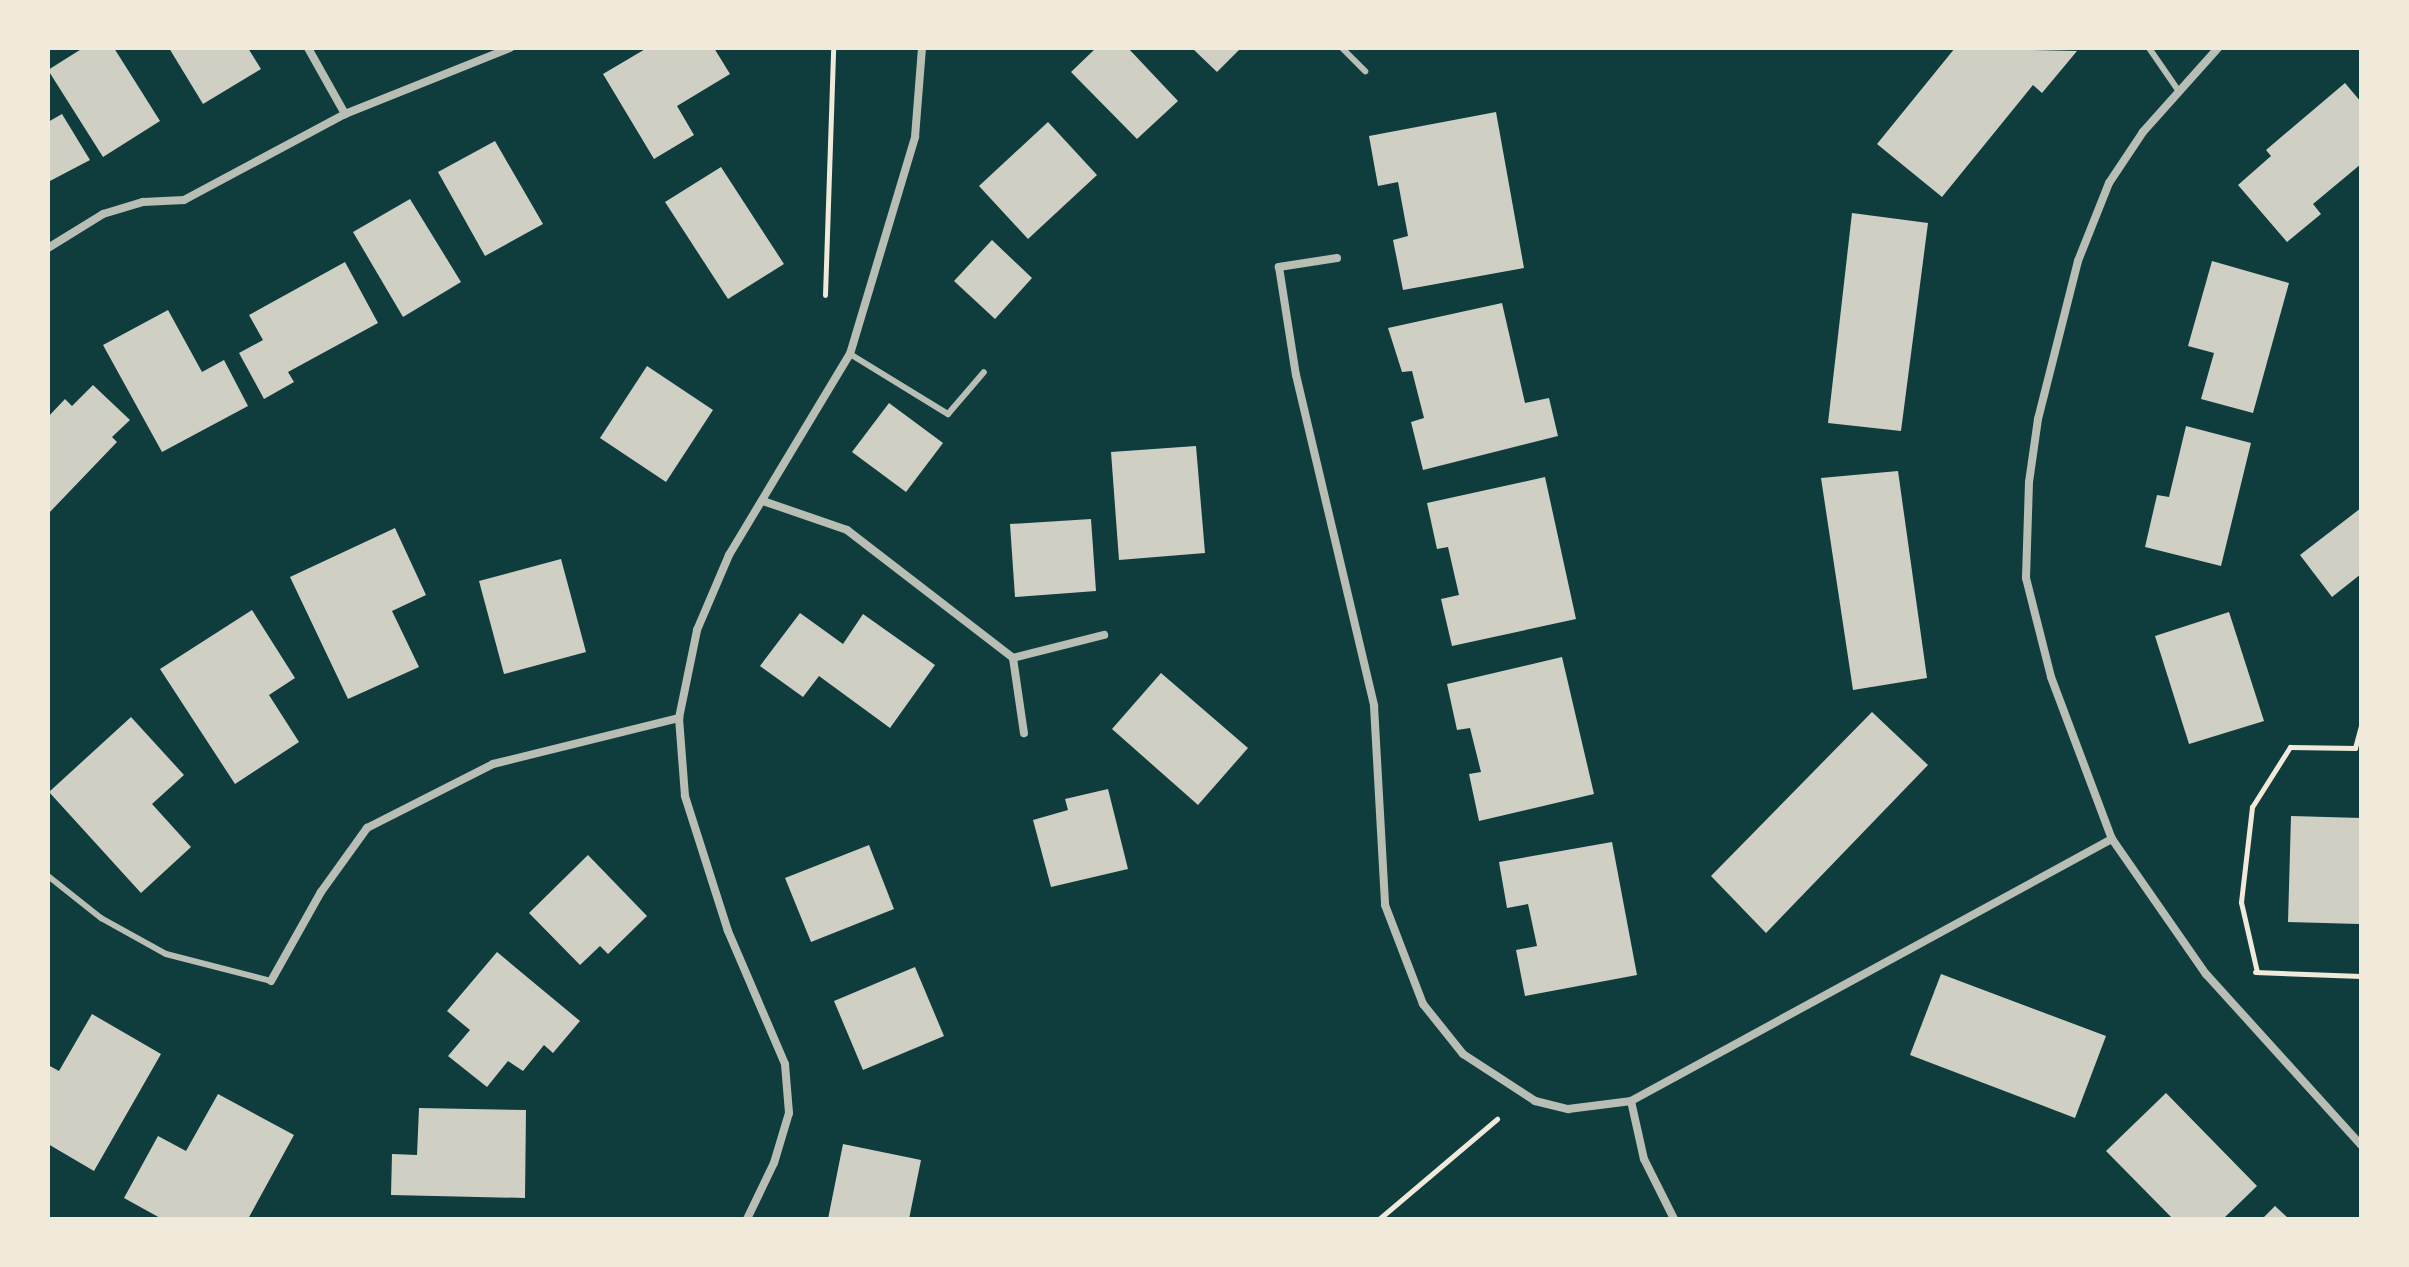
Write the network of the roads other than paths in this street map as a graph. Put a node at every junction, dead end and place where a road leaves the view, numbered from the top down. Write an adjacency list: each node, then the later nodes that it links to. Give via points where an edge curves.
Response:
1 (308, 48): 9 (street)
2 (510, 48): 9 (street)
3 (922, 48): 12 (street, via 915,137)
4 (1342, 48): 7 (lane)
5 (2149, 48): 8 (lane)
6 (2218, 48): 8 (street)
7 (1365, 71)
8 (2178, 90): 19 (street, via 2109,183 2078,261 2054,337 2029,482 2026,578 2051,677)
9 (345, 114): 10 (street, via 184,200 143,202 103,214)
10 (48, 248)
11 (1337, 258): 22 (street, via 1279,267 1296,375 1374,706 1385,905 1423,1004 1463,1054 1518,1092 1568,1109)
12 (850, 354): 13 (lane, via 948,414); 14 (street)
13 (984, 372)
14 (763, 501): 16 (street, via 847,530); 17 (street, via 729,555 697,630)
15 (1104, 635): 16 (street)
16 (1013, 658): 18 (street)
17 (679, 718): 21 (street, via 493,764 367,828 321,892); 24 (street, via 685,796 728,931 785,1064 789,1113 774,1163)
18 (1024, 733)
19 (2112, 839): 22 (street); 23 (street, via 2206,974)
20 (48, 876): 21 (lane, via 101,918 166,954)
21 (271, 981)
22 (1631, 1101): 25 (street, via 1644,1159)
23 (2361, 1145)
24 (747, 1219)
25 (1674, 1219)

